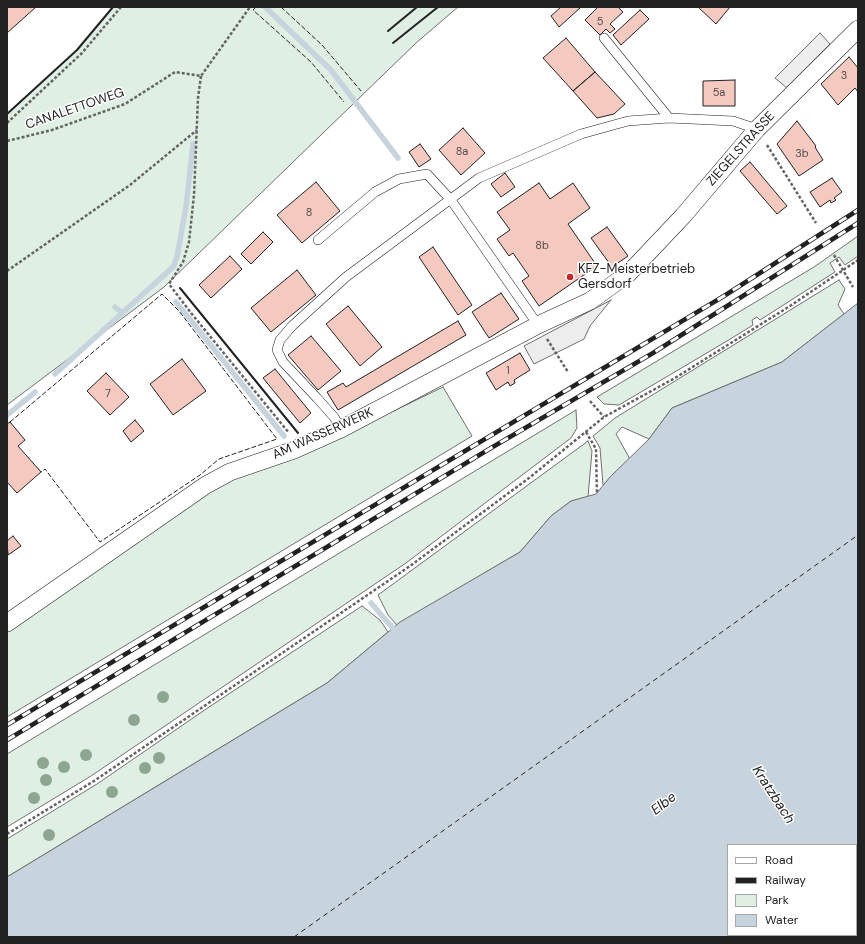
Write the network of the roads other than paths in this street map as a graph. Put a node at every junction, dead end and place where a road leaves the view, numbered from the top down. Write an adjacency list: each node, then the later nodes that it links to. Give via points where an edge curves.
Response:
1 (858, 29): 4 (street, ZIEGELSTRASSE)
2 (604, 38): 3 (lane)
3 (669, 118): 4 (lane, via 733,120); 5 (lane, via 628,121 581,134 479,178)
4 (757, 129): 7 (street, ZIEGELSTRASSE, via 683,216)
5 (451, 200): 6 (lane, via 427,174 400,179 374,192); 8 (lane); 9 (lane, via 346,277 280,340 277,350 283,362 317,398)
6 (318, 240)
7 (629, 273): 8 (street, AM WASSERWERK, via 590,301)
8 (538, 325): 9 (street, AM WASSERWERK)
9 (341, 429): 10 (street, AM WASSERWERK, via 294,450 230,472 206,485)
10 (7, 623)

